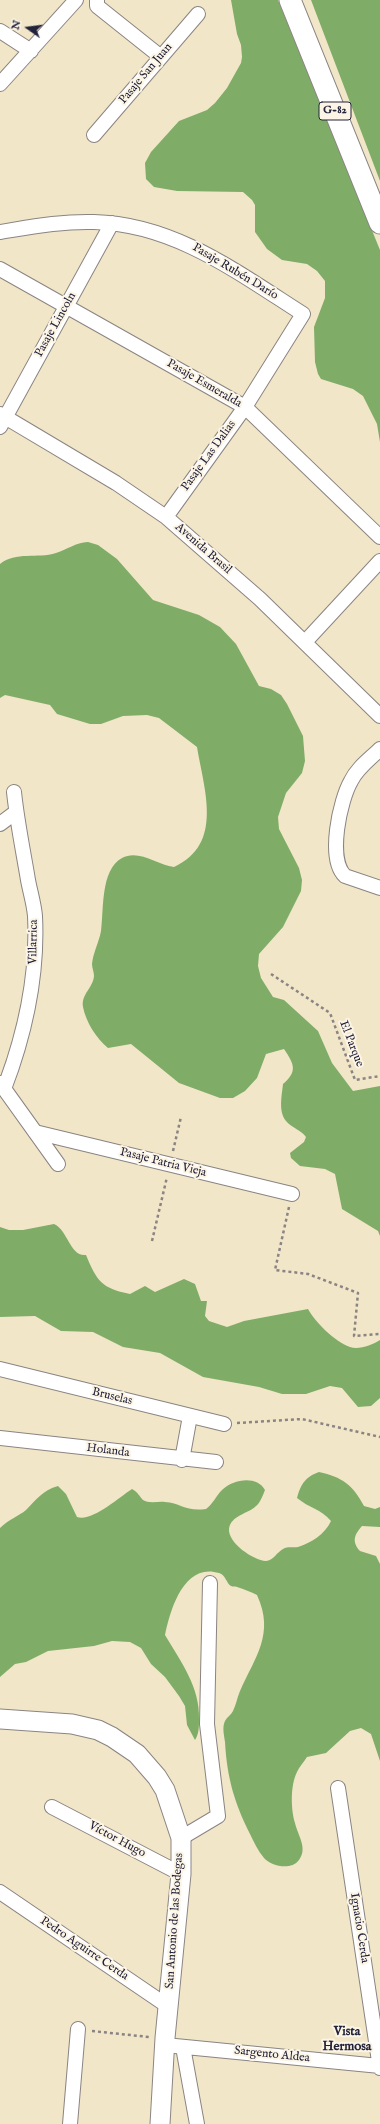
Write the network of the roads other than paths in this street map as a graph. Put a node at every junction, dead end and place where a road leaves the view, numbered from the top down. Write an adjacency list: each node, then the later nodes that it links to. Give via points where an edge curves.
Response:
1 (76, 0): 6 (street)
2 (97, 0): 7 (street, via 97,6)
3 (290, 0): 11 (main road, G-82)
4 (198, 14): 7 (street, Pasaje San Juan)
5 (0, 31): 6 (street)
6 (31, 51): 8 (street)
7 (161, 57): 9 (street, Pasaje San Juan)
8 (0, 84)
9 (94, 135)
10 (112, 223): 12 (street, Pasaje Rubén Darío, via 59,223); 14 (street, Pasaje Lincoln); 15 (street, Pasaje Rubén Darío, via 158,232 201,250)
11 (380, 223)
12 (0, 232)
13 (0, 269): 14 (street, Pasaje Esmeralda)
14 (66, 305): 16 (street, Pasaje Esmeralda); 17 (street, Pasaje Lincoln)
15 (302, 314): 16 (street, Pasaje Las Dalias)
16 (245, 408): 18 (street, Pasaje Las Dalias); 19 (street, Pasaje Esmeralda)
17 (2, 419): 18 (street, Avenida Brasil, via 116,483)
18 (166, 517): 21 (street, Avenida Brasil)
19 (380, 537)
20 (380, 561): 21 (street)
21 (305, 642): 22 (street, Avenida Brasil)
22 (380, 716)
23 (380, 749): 27 (street, via 358,771 348,787 340,814 336,844 341,872 345,876)
24 (14, 792): 25 (street, Villarrica)
25 (16, 812): 26 (street); 28 (street, Villarrica, via 34,914 35,940 26,1018 20,1043)
26 (0, 824)
27 (380, 888)
28 (2, 1086): 29 (street)
29 (35, 1132): 30 (street); 31 (street, Pasaje Patria Vieja)
30 (58, 1164)
31 (292, 1194)
32 (0, 1369): 33 (street, Bruselas)
33 (190, 1416): 34 (street, Bruselas); 36 (street)
34 (224, 1424)
35 (0, 1438): 36 (street, Holanda)
36 (182, 1460): 37 (street, Holanda)
37 (216, 1462)
38 (210, 1583): 42 (street, via 207,1724 218,1816)
39 (0, 1719): 42 (street, San Antonio de las Bodegas, via 72,1724 98,1730 124,1744 142,1759 165,1790)
40 (338, 1788): 48 (street, Ignacio Cerda)
41 (52, 1807): 43 (street, Víctor Hugo)
42 (181, 1838): 43 (street, San Antonio de las Bodegas)
43 (181, 1874): 45 (street, San Antonio de las Bodegas)
44 (0, 1892): 45 (street, Pedro Aguirre Cerda)
45 (169, 2007): 47 (street, San Antonio de las Bodegas)
46 (78, 2029): 49 (street)
47 (171, 2043): 48 (street, Sargento Aldea); 50 (street, San Antonio de las Bodegas); 51 (street)
48 (380, 2067)
49 (70, 2124)
50 (160, 2124)
51 (196, 2124)

